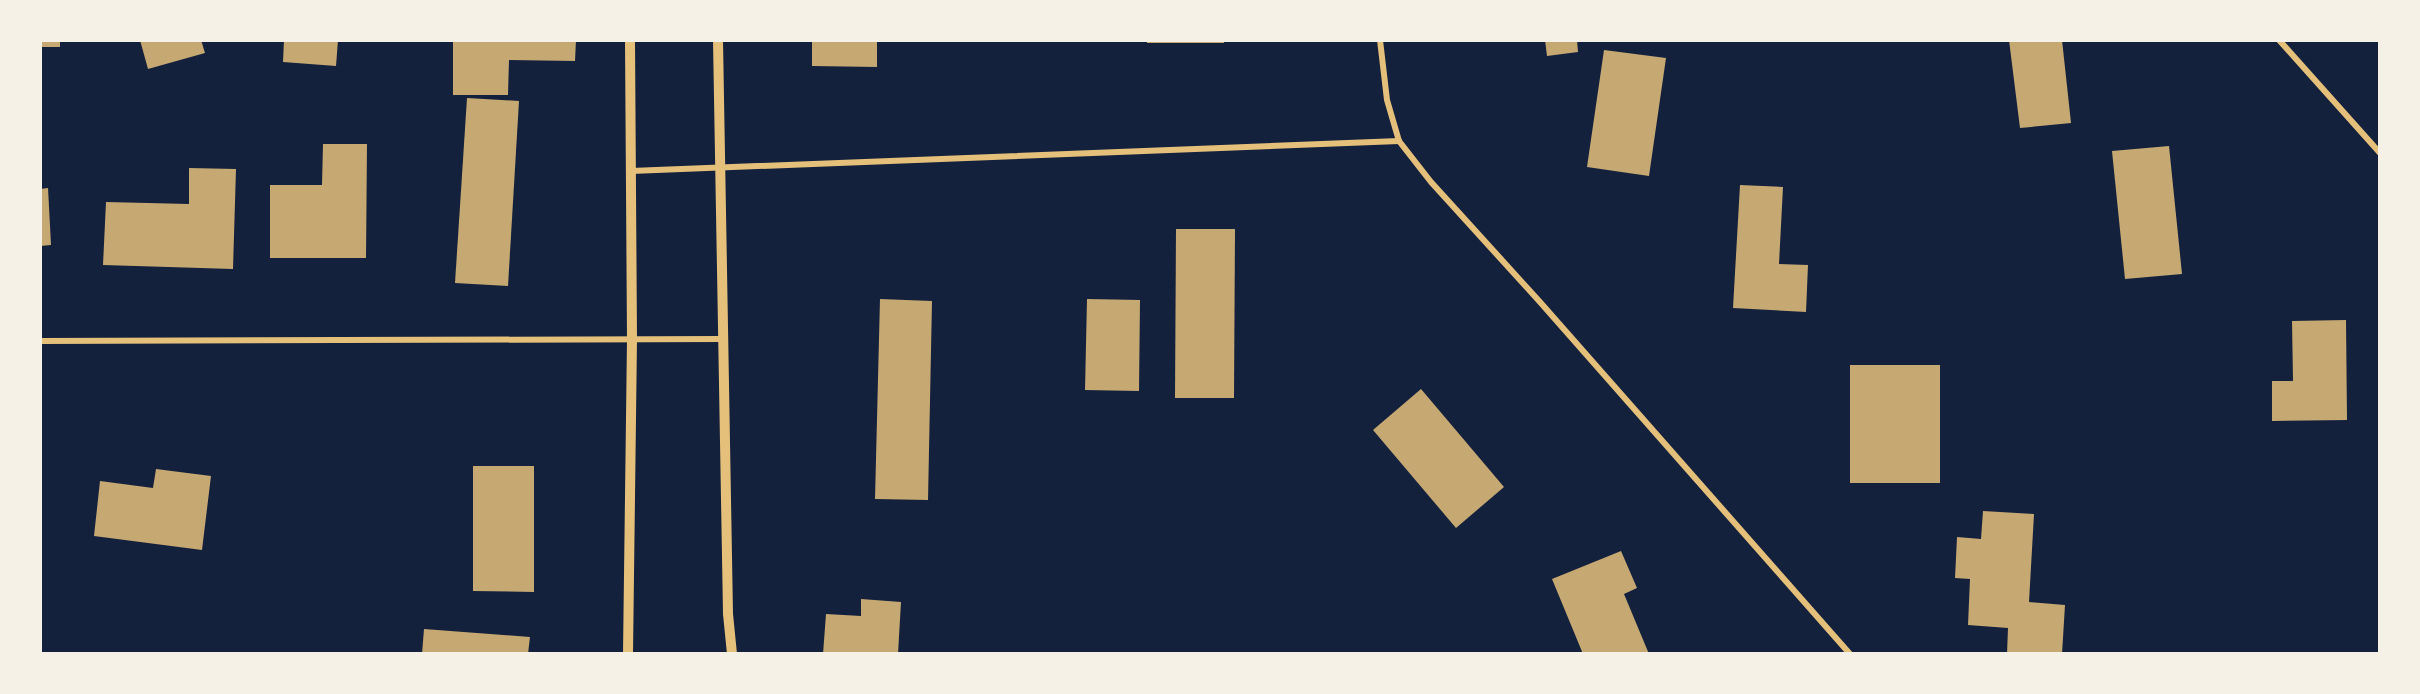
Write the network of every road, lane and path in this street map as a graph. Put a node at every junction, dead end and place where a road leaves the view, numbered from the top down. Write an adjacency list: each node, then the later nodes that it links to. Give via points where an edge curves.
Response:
1 (630, 40): 8 (street)
2 (718, 40): 7 (street)
3 (1380, 40): 5 (street, via 1387,100)
4 (2279, 40): 6 (street)
5 (1399, 141): 7 (street); 14 (street, via 1431,182)
6 (2379, 153)
7 (718, 166): 8 (street); 10 (street)
8 (631, 171): 9 (street)
9 (632, 339): 10 (street); 11 (street); 12 (street)
10 (722, 339): 13 (street)
11 (40, 341)
12 (628, 654)
13 (732, 654)
14 (1850, 654)

